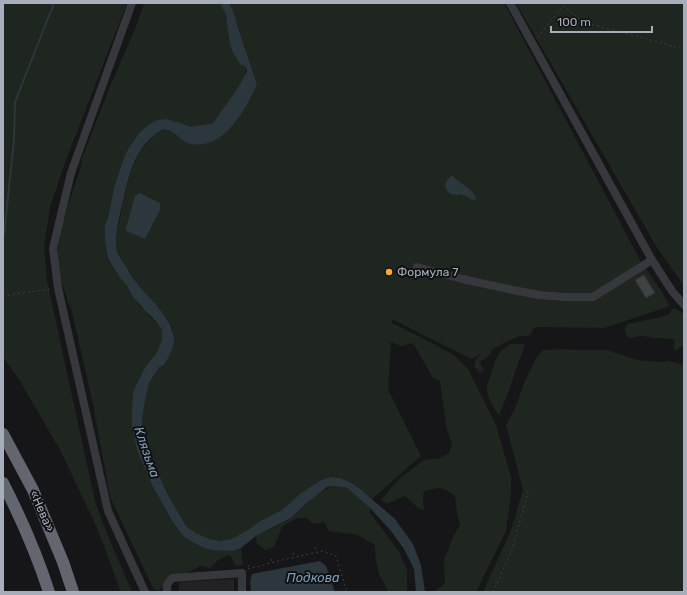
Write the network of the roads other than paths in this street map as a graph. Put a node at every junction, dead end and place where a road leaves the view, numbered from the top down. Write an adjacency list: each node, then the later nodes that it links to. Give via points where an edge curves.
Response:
1 (132, 3): 10 (street, via 71,173 53,248 58,288 108,511)
2 (510, 3): 3 (street)
3 (652, 260): 4 (street, via 593,297 539,295); 5 (street)
4 (417, 267)
5 (684, 305)
6 (3, 434): 9 (highway, «Нева», via 33,490 64,562)
7 (3, 483): 8 (highway, «Нева», via 42,570)
8 (49, 592)
9 (73, 592)
10 (145, 592)
11 (167, 592): 12 (street, via 167,585 172,578 242,573)
12 (242, 592)

